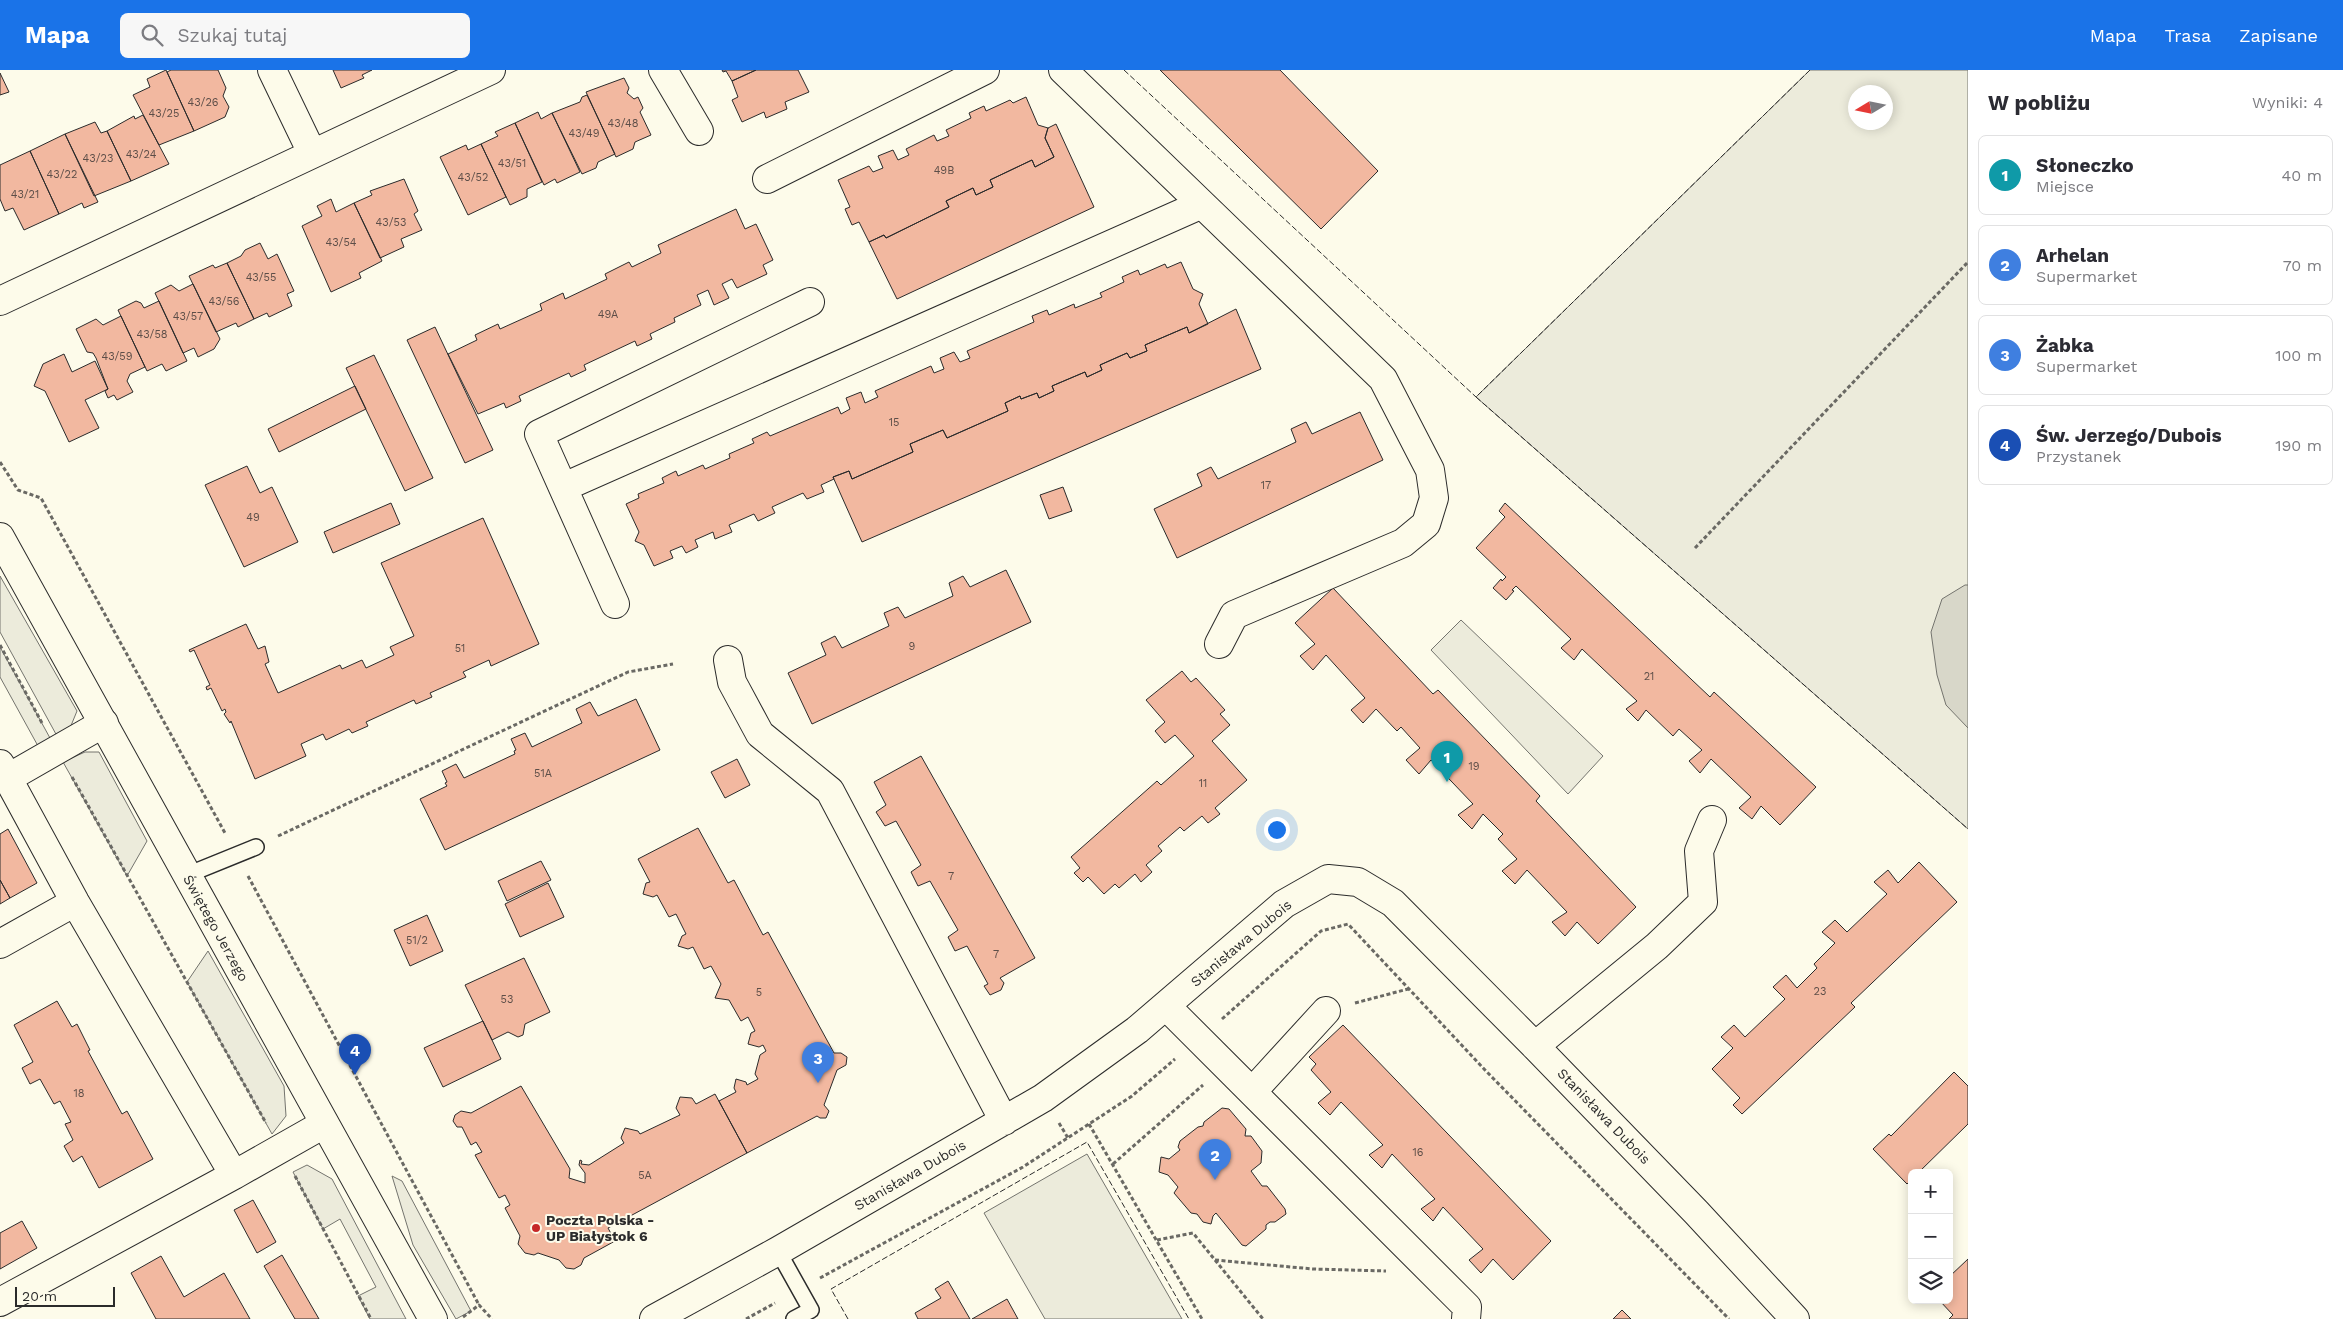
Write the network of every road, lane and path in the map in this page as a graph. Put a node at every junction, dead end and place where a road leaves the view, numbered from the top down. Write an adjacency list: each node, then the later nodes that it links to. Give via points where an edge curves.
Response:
1 (272, 70): 7 (street)
2 (491, 70): 7 (street)
3 (663, 70): 6 (street)
4 (985, 70): 8 (street)
5 (1063, 70): 9 (street)
6 (699, 131)
7 (312, 154): 11 (street)
8 (767, 180)
9 (1200, 205): 13 (street); 17 (street, via 1383,378 1430,470 1434,498 1426,524 1403,543 1234,614)
10 (1968, 262): 15 (path)
11 (0, 301)
12 (810, 302): 13 (street, via 540,434)
13 (564, 486): 16 (street)
14 (0, 537): 21 (street, Świętego Jerzego)
15 (1695, 548)
16 (615, 604)
17 (1219, 644)
18 (0, 645): 22 (path)
19 (728, 660): 36 (street, via 732,682 760,734 830,791)
20 (673, 664): 25 (path, via 628,672)
21 (104, 723): 22 (street); 26 (street, Świętego Jerzego)
22 (57, 750): 23 (street); 39 (path)
23 (4, 771): 27 (street)
24 (1712, 820): 33 (street, via 1699,851 1703,902 1656,946)
25 (256, 847): 26 (lane)
26 (188, 876): 37 (street, Świętego Jerzego)
27 (75, 902): 28 (street); 41 (street)
28 (0, 944)
29 (1408, 989): 31 (path); 32 (path, via 1348,924 1337,926 1321,931); 59 (path)
30 (1166, 1006): 32 (street); 33 (street, Stanisława Dubois, via 1284,904 1328,879 1358,882 1394,903); 36 (street, Stanisława Dubois, via 1043,1098)
31 (1326, 1011): 35 (street)
32 (1199, 1039): 34 (street); 38 (path, via 1132,1096)
33 (1535, 1046): 60 (street, Stanisława Dubois, via 1696,1212)
34 (1225, 1065): 35 (street); 40 (path)
35 (1252, 1092): 45 (street)
36 (1004, 1120): 43 (street, Stanisława Dubois)
37 (324, 1124): 39 (street); 50 (street, Świętego Jerzego)
38 (1089, 1124): 40 (path); 46 (path, via 1023,1167)
39 (281, 1149): 41 (street); 49 (path)
40 (1114, 1164): 42 (path)
41 (234, 1175): 47 (street)
42 (1157, 1240): 44 (path, via 1193,1233); 56 (path)
43 (778, 1251): 46 (lane); 53 (street, Stanisława Dubois)
44 (1215, 1260): 45 (path, via 1313,1269); 57 (path)
45 (1432, 1273): 58 (street, via 1467,1308)
46 (799, 1289): 48 (lane); 54 (path)
47 (0, 1302)
48 (813, 1314): 55 (lane)
49 (371, 1319)
50 (433, 1319)
51 (460, 1319): 52 (path, via 479,1305)
52 (492, 1319)
53 (654, 1319)
54 (746, 1319)
55 (794, 1319)
56 (1202, 1319)
57 (1262, 1319)
58 (1466, 1319)
59 (1729, 1319)
60 (1794, 1319)

